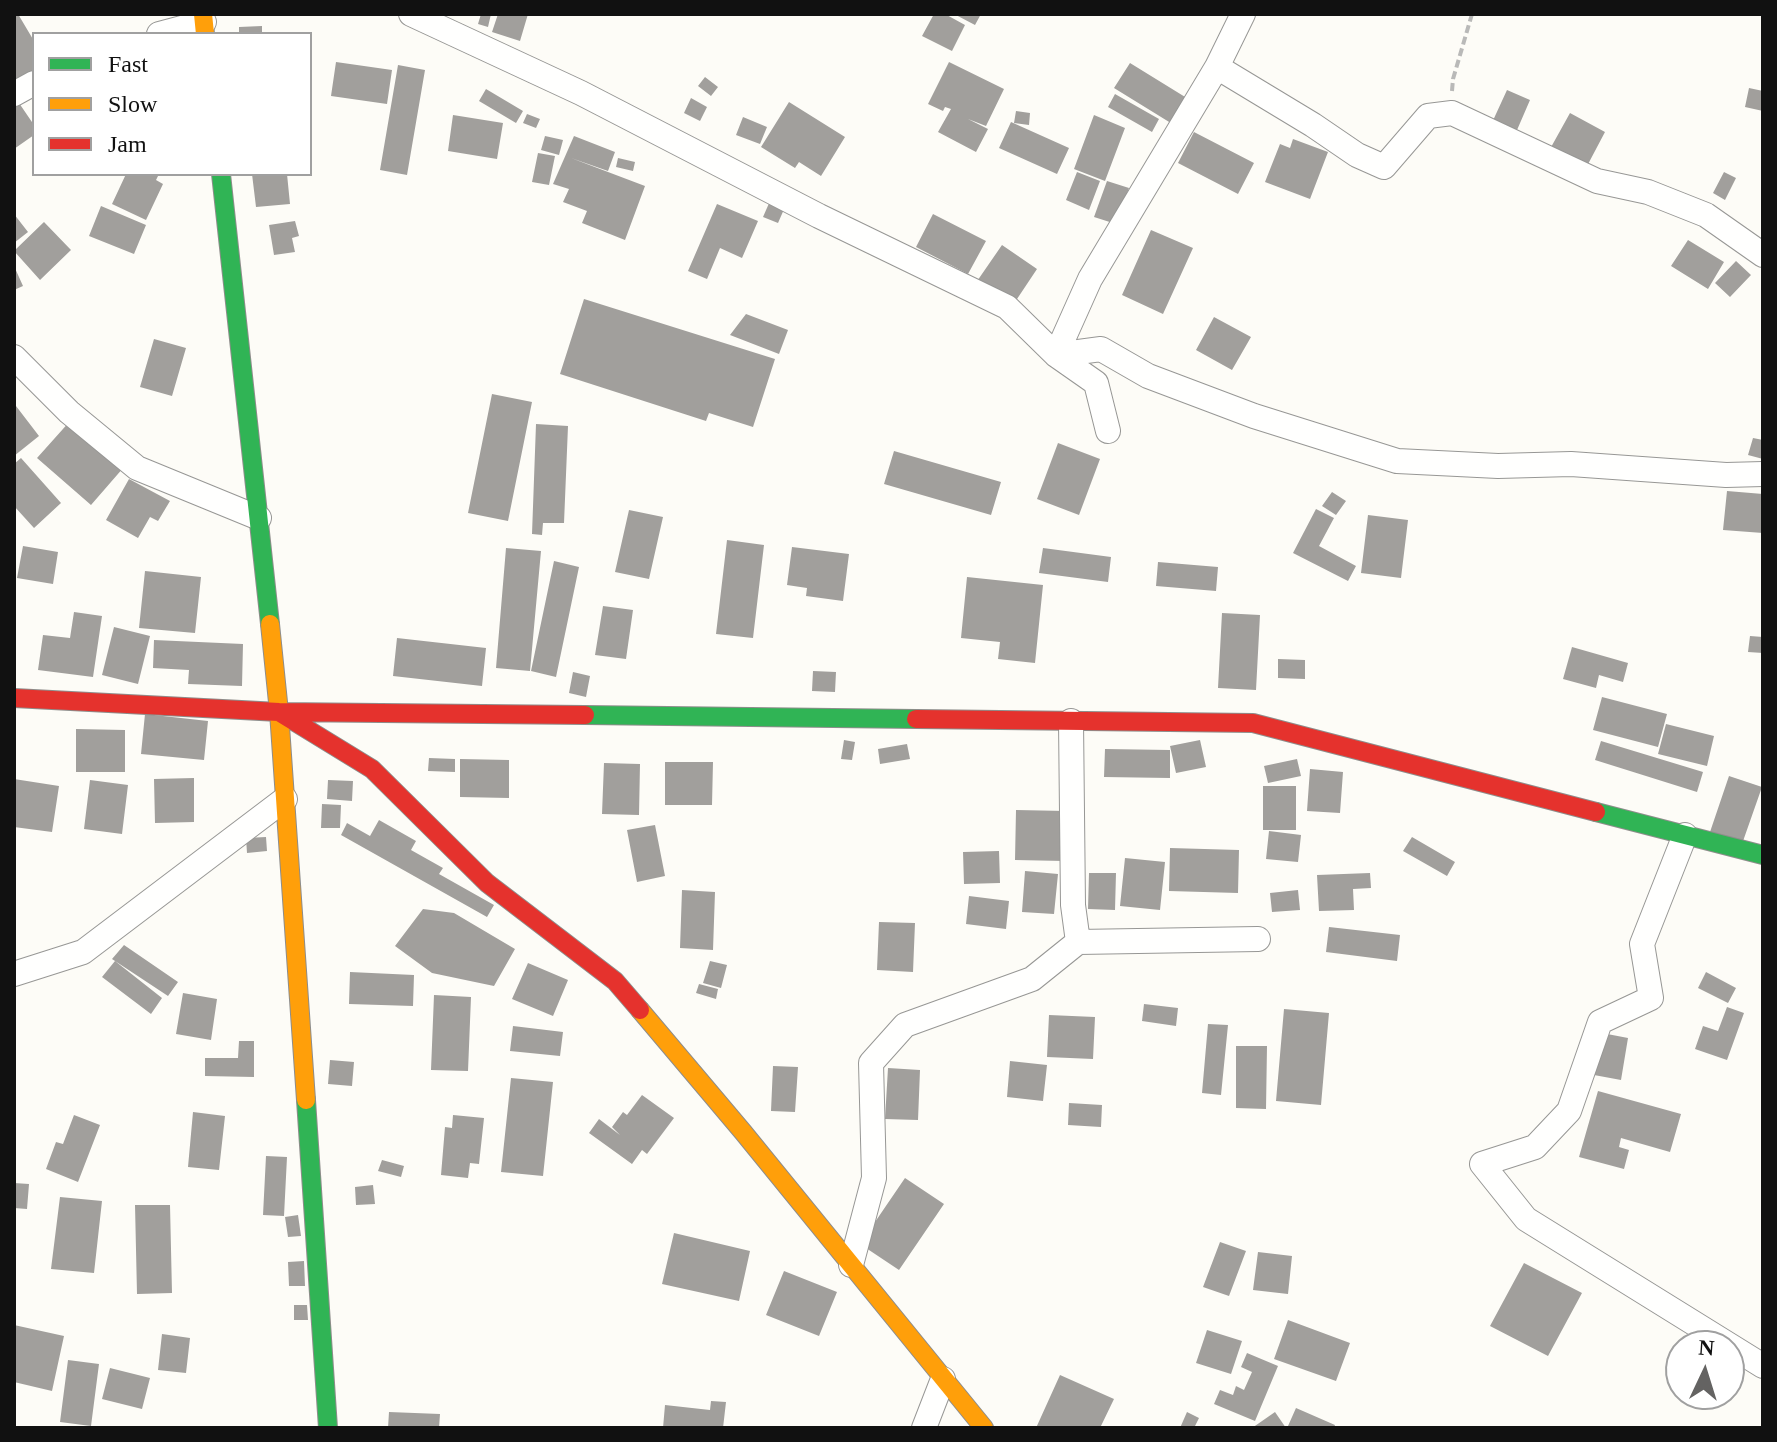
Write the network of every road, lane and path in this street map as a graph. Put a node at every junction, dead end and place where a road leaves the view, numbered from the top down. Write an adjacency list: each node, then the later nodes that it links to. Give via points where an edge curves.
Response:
1 (411, 14): 12 (street, via 581,93 1007,307)
2 (1243, 14): 6 (street)
3 (1472, 14): 9 (path, via 1453,79)
4 (204, 23): 5 (street)
5 (167, 32)
6 (1217, 67): 9 (street, via 1384,167 1428,116); 12 (street, via 1090,279)
7 (32, 84): 8 (street)
8 (14, 94)
9 (1452, 113): 11 (street, via 1597,181 1648,192 1706,215)
10 (221, 176): 16 (street)
11 (1763, 255)
12 (1056, 355): 14 (street, via 1096,383); 15 (street, via 1101,349 1148,376 1397,461)
13 (14, 357): 16 (street, via 137,468)
14 (1108, 431)
15 (1763, 474)
16 (259, 518): 18 (street)
17 (14, 698): 18 (street)
18 (279, 712): 19 (street); 20 (street); 26 (street, via 372,769 487,883 615,981)
19 (1071, 721): 21 (street, via 1253,723); 24 (street)
20 (285, 799): 25 (street, via 83,952); 29 (street)
21 (1685, 835): 22 (street); 27 (street, via 1642,944 1651,998 1600,1022 1569,1111 1535,1147 1482,1164 1526,1219)
22 (1763, 855)
23 (1258, 939): 24 (street)
24 (1078, 942): 26 (street, via 1032,979 905,1025 871,1063 874,1178)
25 (14, 974)
26 (851, 1265): 28 (street)
27 (1763, 1366)
28 (943, 1379): 30 (street); 31 (street)
29 (328, 1428)
30 (924, 1428)
31 (984, 1428)

